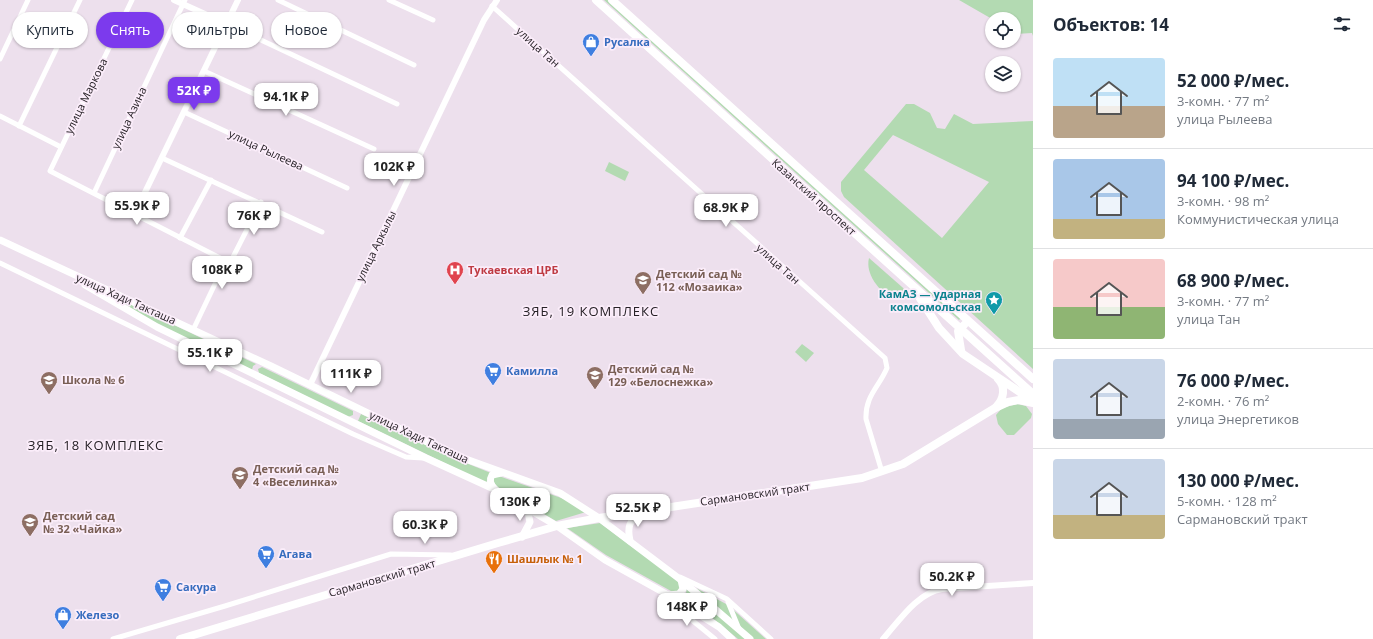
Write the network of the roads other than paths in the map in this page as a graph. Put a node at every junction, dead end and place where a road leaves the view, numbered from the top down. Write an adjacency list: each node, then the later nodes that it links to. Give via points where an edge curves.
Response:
1 (28, 0): 18 (street)
2 (80, 0): 24 (street)
3 (132, 0): 25 (street, улица Маркова)
4 (174, 0): 11 (street)
5 (238, 0): 14 (street)
6 (278, 0): 19 (street)
7 (389, 0): 15 (street)
8 (497, 0): 12 (street, улица Аркылы)
9 (596, 0): 39 (main road, Казанский проспект)
10 (612, 0): 42 (main road, Казанский проспект)
11 (184, 2): 13 (street); 30 (street, улица Азина)
12 (492, 6): 50 (street, улица Аркылы); 60 (street, улица Тан, via 885,358 887,368 867,402 866,411 866,419)
13 (204, 12)
14 (232, 12)
15 (433, 20)
16 (263, 41): 21 (street)
17 (215, 48): 20 (street)
18 (0, 59)
19 (414, 65)
20 (204, 71): 22 (street); 26 (street)
21 (397, 104)
22 (184, 112): 27 (street); 29 (street, улица Рылеева)
23 (0, 116): 24 (street)
24 (19, 126): 25 (street)
25 (61, 147): 30 (street, улица Маркова, via 50,171)
26 (374, 149)
27 (162, 158): 28 (street); 32 (street)
28 (211, 180): 31 (street); 34 (street)
29 (348, 188)
30 (94, 193): 32 (street)
31 (261, 202): 33 (street); 37 (street)
32 (134, 215): 34 (street)
33 (322, 232)
34 (180, 238): 37 (street)
35 (0, 240): 41 (main road, улица Хади Такташа)
36 (0, 245): 45 (main road, улица Хади Такташа, via 85,285 158,327)
37 (228, 261): 41 (street)
38 (0, 263): 46 (street)
39 (910, 283): 40 (main road, Казанский проспект); 43 (main road, via 939,328)
40 (960, 328): 42 (main road, via 968,325); 43 (main road, via 958,343); 51 (main road, Казанский проспект)
41 (193, 330): 44 (main road, улица Хади Такташа)
42 (984, 335): 49 (main road, Казанский проспект)
43 (963, 354): 47 (main road)
44 (263, 363): 48 (main road, via 256,367); 50 (main road, улица Хади Такташа)
45 (245, 370): 46 (street); 48 (main road, улица Хади Такташа)
46 (227, 372): 57 (street)
47 (992, 374): 52 (main road); 55 (main road, via 1003,386 1000,403)
48 (257, 376): 54 (main road, улица Хади Такташа)
49 (1033, 379)
50 (310, 385): 53 (main road, улица Хади Такташа)
51 (1033, 394)
52 (1033, 402): 55 (main road, Сармановский тракт, via 1014,401)
53 (356, 407): 56 (main road, via 356,417); 59 (main road, улица Хади Такташа, via 452,454)
54 (323, 408): 56 (main road, улица Хади Такташа); 57 (street)
55 (995, 408): 60 (main road, Сармановский тракт, via 914,458)
56 (346, 419): 58 (main road, улица Хади Такташа)
57 (331, 423): 58 (street, via 406,457)
58 (426, 458): 61 (main road, улица Хади Такташа)
59 (503, 472): 61 (main road, via 495,473 490,478); 64 (main road, улица Хади Такташа, via 560,493)
60 (882, 472): 63 (main road, Сармановский тракт, via 862,478)
61 (496, 490): 62 (main road, улица Хади Такташа)
62 (527, 508): 65 (main road, улица Хади Такташа); 66 (main road, via 530,522)
63 (640, 512): 64 (main road, Сармановский тракт); 67 (main road, via 632,518 628,526)
64 (599, 518): 65 (main road, Сармановский тракт); 67 (main road, улица Хади Такташа)
65 (557, 526): 66 (main road, Сармановский тракт); 72 (main road, улица Хади Такташа, via 605,560)
66 (522, 537): 68 (main road, Сармановский тракт)
67 (630, 541): 69 (main road, улица Хади Такташа)
68 (459, 555): 76 (street, via 391,554); 77 (main road, Сармановский тракт)
69 (671, 573): 70 (main road, улица Хади Такташа); 74 (street)
70 (681, 580): 72 (main road, via 683,589 679,594); 75 (main road, улица Хади Такташа)
71 (1033, 583): 82 (street, via 932,591 918,600)
72 (668, 595): 73 (main road, улица Хади Такташа)
73 (675, 599): 78 (street, via 693,620); 79 (main road, улица Хади Такташа)
74 (727, 600): 75 (street); 81 (street)
75 (740, 630): 80 (main road, улица Хади Такташа)
76 (113, 639)
77 (180, 639)
78 (715, 639)
79 (732, 639)
80 (750, 639)
81 (771, 639)
82 (883, 639)

